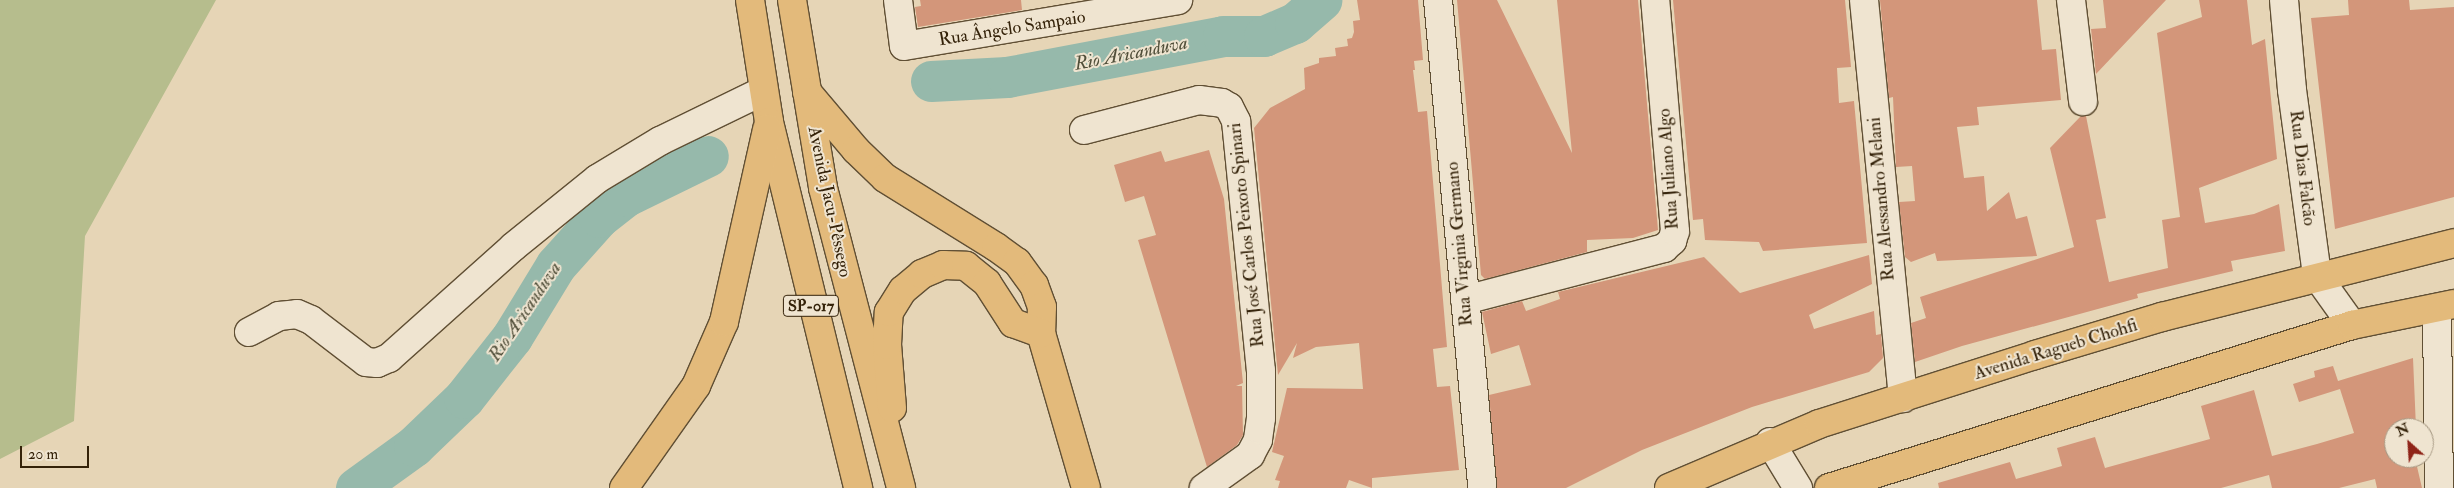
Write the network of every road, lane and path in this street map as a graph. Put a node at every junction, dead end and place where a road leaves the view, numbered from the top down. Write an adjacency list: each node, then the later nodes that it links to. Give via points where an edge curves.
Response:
1 (750, 0): 10 (main road, SP-017)
2 (792, 0): 11 (main road, Avenida Jacu-Pêssego / SP-017)
3 (898, 0): 4 (street, Rua Ângelo Sampaio, via 904,46)
4 (1178, 0)
5 (1438, 0): 17 (street, Rua Virginia Germano)
6 (1656, 0): 17 (street, Rua Juliano Algo, via 1675,231 1672,241 1664,248)
7 (1864, 0): 22 (street, Rua Alessandro Melani)
8 (2071, 0): 12 (street)
9 (2284, 0): 16 (street, Rua Dias Falcão, via 2292,90)
10 (763, 91): 13 (main road, SP-017); 20 (street, via 660,140 597,178 513,247 389,358 377,363 366,362 311,320 297,314 278,316)
11 (807, 92): 21 (main road, via 856,150 885,178 957,220 1017,262 1034,285 1042,307); 23 (main road, Avenida Jacu-Pêssego / SP-017, via 827,206)
12 (2082, 101)
13 (768, 122): 25 (main road, via 724,322 696,386); 26 (main road, SP-017)
14 (1084, 130): 29 (street, Rua José Carlos Peixoto Spinari, via 1199,100 1222,103 1229,107 1236,121 1261,372 1260,418 1258,440 1250,455)
15 (2454, 243): 16 (main road, Avenida Ragueb Chohfi)
16 (2317, 276): 19 (street, Rua Dias Falcão); 22 (main road, Avenida Ragueb Chohfi, via 2162,317)
17 (1465, 300): 30 (street, Rua Virginia Germano)
18 (2446, 306): 19 (main road); 34 (street)
19 (2352, 325): 33 (main road)
20 (250, 332)
21 (1041, 333): 23 (main road, via 1013,323 987,283 966,266 943,265 922,274 903,290 889,312 887,345 893,404); 28 (main road)
22 (1903, 398): 24 (main road, Avenida Ragueb Chohfi)
23 (886, 431): 27 (main road, Avenida Jacu-Pêssego / SP-017)
24 (1770, 442): 31 (main road, Avenida Ragueb Chohfi); 32 (street)
25 (624, 488)
26 (858, 488)
27 (901, 488)
28 (1086, 488)
29 (1204, 488)
30 (1482, 488)
31 (1669, 488)
32 (1798, 488)
33 (1829, 488)
34 (2439, 488)

